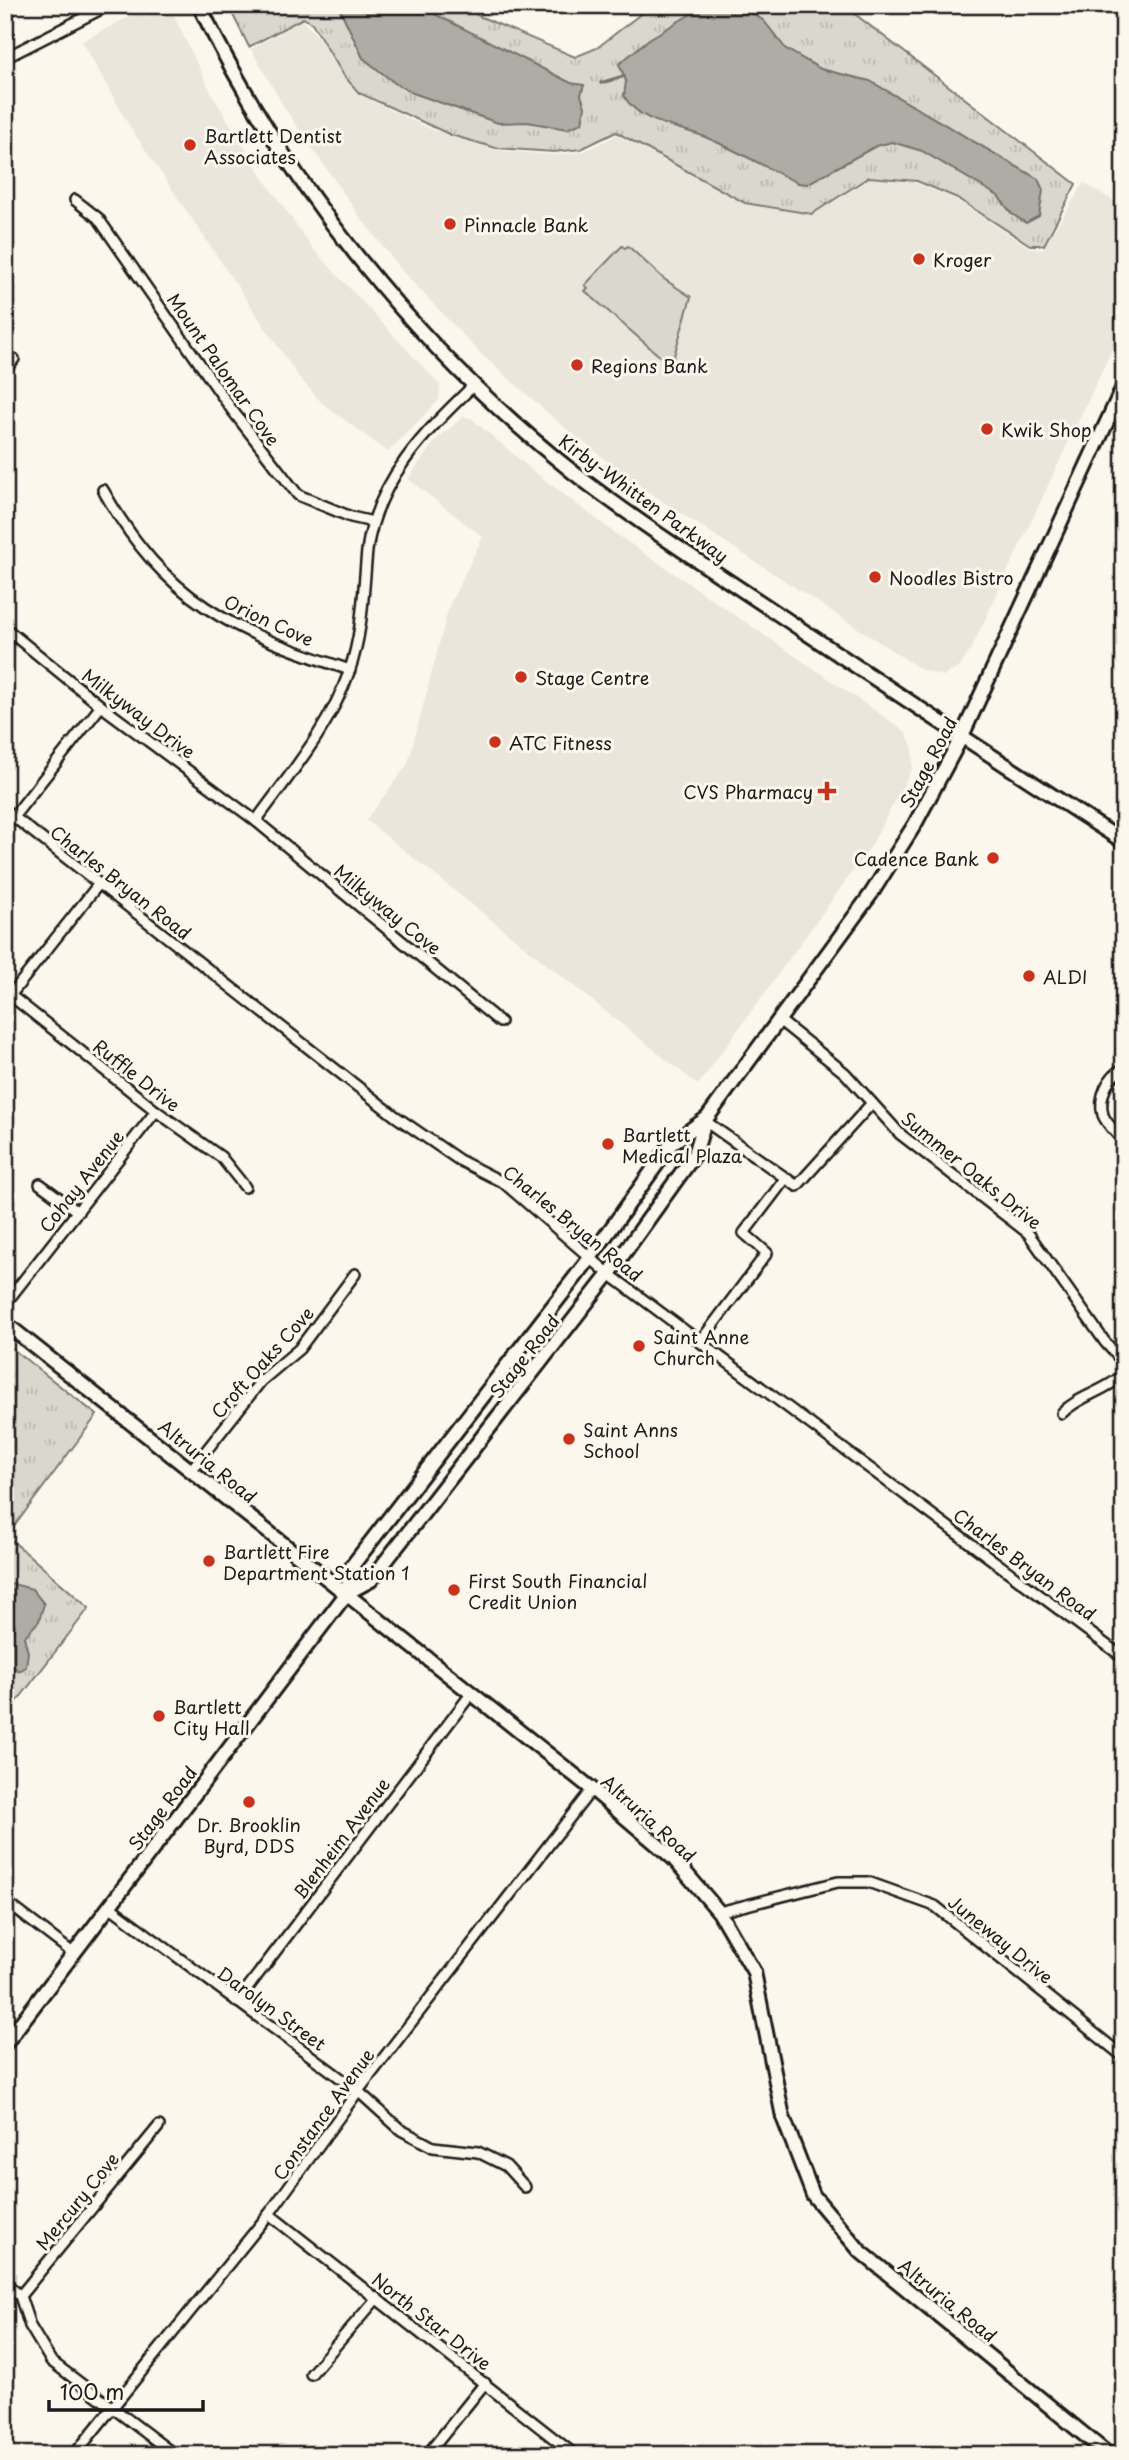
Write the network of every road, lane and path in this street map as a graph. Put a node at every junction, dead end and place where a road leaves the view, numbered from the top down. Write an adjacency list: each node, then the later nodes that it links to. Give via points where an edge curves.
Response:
1 (109, 5): 3 (street)
2 (198, 5): 7 (main road, Kirby-Whitten Parkway, via 258,115 300,180 376,280)
3 (5, 58)
4 (75, 200): 10 (street, Mount Palomar Cove, via 98,218 232,410 298,495)
5 (14, 359): 6 (street)
6 (5, 370)
7 (474, 385): 10 (street, via 414,447); 14 (main road, Kirby-Whitten Parkway, via 573,472 632,516)
8 (1124, 385): 14 (main road, Stage Road)
9 (103, 490): 12 (street, Orion Cove, via 123,526 157,569 192,600 247,632)
10 (373, 522): 12 (street)
11 (5, 628): 13 (street, Milkyway Drive)
12 (350, 670): 17 (street, via 303,758)
13 (101, 706): 16 (street); 17 (street, Milkyway Drive)
14 (961, 738): 18 (main road, Kirby-Whitten Parkway); 21 (main road, Stage Road, via 898,852)
15 (5, 810): 16 (street, Charles Bryan Road)
16 (14, 816): 19 (street, Charles Bryan Road)
17 (256, 821): 22 (street, Milkyway Cove)
18 (1124, 842)
19 (98, 885): 20 (street); 32 (street, Charles Bryan Road, via 395,1116 459,1160 504,1183)
20 (7, 996): 25 (street, Ruffle Drive)
21 (779, 1020): 24 (street, Summer Oaks Drive, via 836,1065); 26 (main road, Stage Road)
22 (500, 1021)
23 (1124, 1068): 27 (street, via 1113,1073 1103,1093 1104,1116)
24 (872, 1103): 28 (street, via 802,1184); 38 (street, Summer Oaks Drive, via 908,1140 1028,1233)
25 (156, 1111): 30 (street, Ruffle Drive, via 221,1157); 31 (street, Cohay Avenue)
26 (705, 1121): 28 (street); 32 (main road, Stage Road, via 672,1143); 34 (main road, Stage Road, via 695,1154)
27 (1124, 1142)
28 (785, 1179): 37 (street, via 744,1233 767,1253)
29 (40, 1184): 31 (street)
30 (245, 1187)
31 (78, 1212): 35 (street, Cohay Avenue)
32 (590, 1258): 34 (street, Charles Bryan Road); 41 (main road, Stage Road)
33 (355, 1274): 43 (street, Croft Oaks Cove, via 299,1349 261,1381)
34 (609, 1274): 37 (street, Charles Bryan Road); 42 (main road, Stage Road)
35 (5, 1304)
36 (5, 1323): 43 (main road, Altruria Road)
37 (700, 1342): 45 (street, Charles Bryan Road)
38 (1124, 1363)
39 (1124, 1374): 40 (street, via 1107,1389 1077,1400)
40 (1062, 1413)
41 (469, 1414): 42 (main road); 44 (main road, Stage Road, via 352,1566)
42 (489, 1429): 44 (main road, Stage Road, via 372,1580)
43 (191, 1470): 44 (main road, Altruria Road)
44 (347, 1593): 46 (main road, Altruria Road); 49 (main road, Stage Road)
45 (1124, 1658)
46 (471, 1694): 47 (main road, Altruria Road); 52 (street, Blenheim Avenue)
47 (592, 1790): 50 (main road, Altruria Road, via 674,1859); 55 (street, Constance Avenue)
48 (5, 1901): 51 (street)
49 (109, 1906): 51 (main road, Stage Road); 52 (street, Darolyn Street)
50 (719, 1912): 54 (street, Juneway Drive, via 838,1882 868,1882 935,1906); 69 (main road, Altruria Road, via 754,1972 783,2117 813,2195 860,2251)
51 (73, 1953): 53 (main road, Stage Road)
52 (237, 2002): 55 (street, Darolyn Street)
53 (5, 2044)
54 (1124, 2057)
55 (358, 2091): 57 (street, Darolyn Street, via 401,2130 433,2147 478,2152 506,2166); 58 (street, Constance Avenue)
56 (159, 2126): 60 (street, Mercury Cove)
57 (525, 2187)
58 (269, 2214): 61 (street, North Star Drive); 64 (street, Constance Avenue)
59 (5, 2282): 60 (street)
60 (20, 2296): 64 (street, via 30,2326 51,2361)
61 (377, 2298): 62 (street); 63 (street, North Star Drive)
62 (311, 2374)
63 (485, 2383): 67 (street); 68 (street, North Star Drive)
64 (112, 2407): 65 (street, Constance Avenue); 66 (street)
65 (74, 2455)
66 (175, 2455)
67 (428, 2455)
68 (575, 2455)
69 (1110, 2455)

